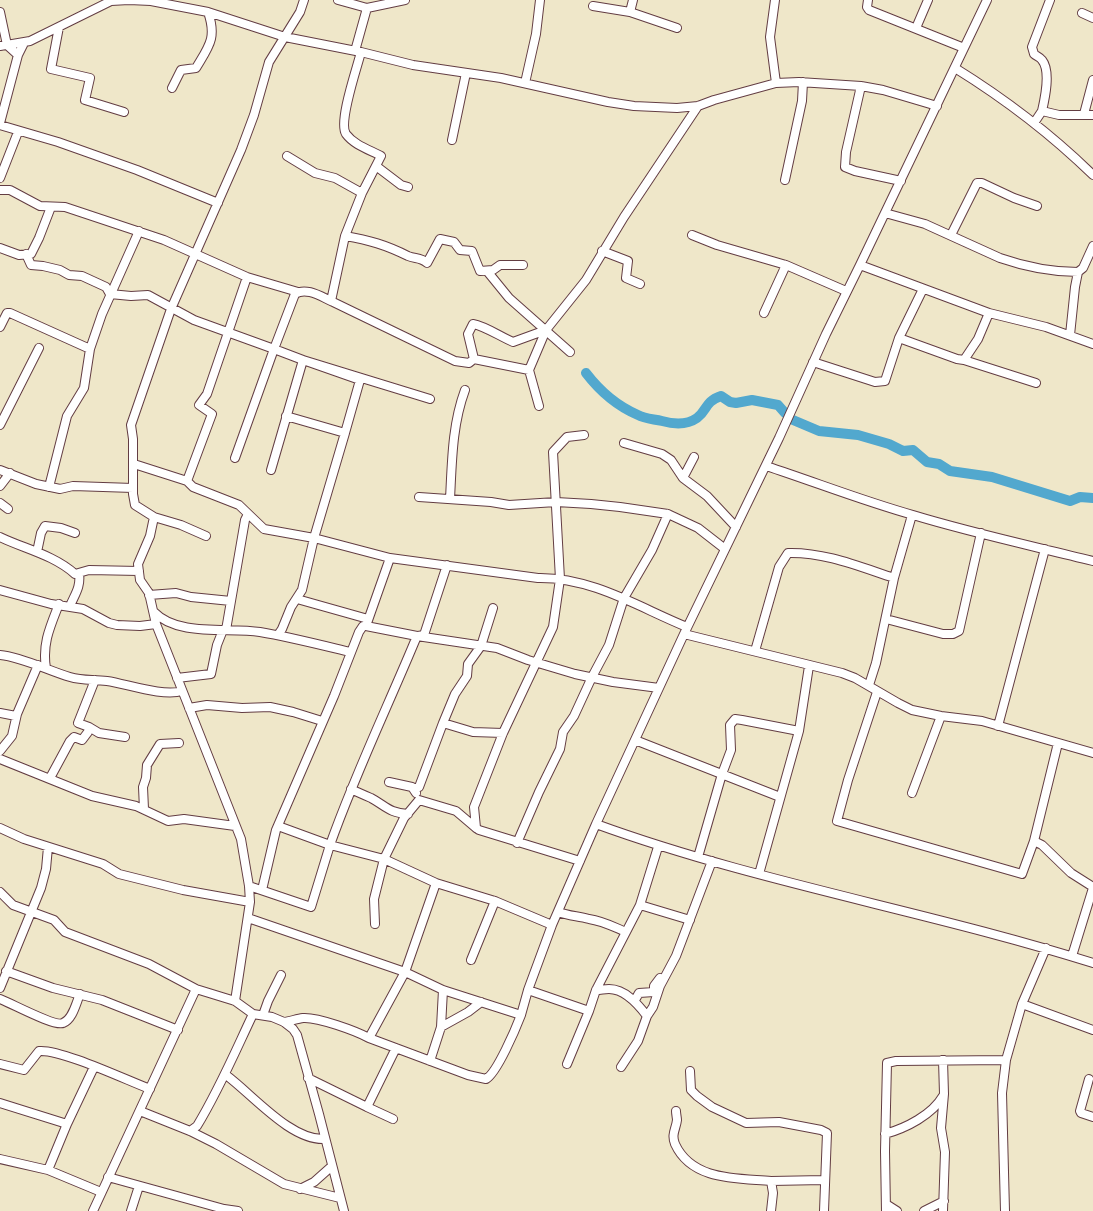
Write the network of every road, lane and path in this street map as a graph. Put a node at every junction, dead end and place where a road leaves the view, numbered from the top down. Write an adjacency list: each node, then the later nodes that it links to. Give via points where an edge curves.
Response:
1 (129, 0): 12 (street); 16 (street, via 151,1)
2 (304, 0): 23 (street)
3 (338, 0): 14 (street)
4 (405, 0): 14 (street)
5 (540, 0): 33 (street, via 536,34)
6 (633, 0): 17 (street)
7 (775, 0): 34 (street, via 770,37)
8 (868, 0): 22 (street, via 869,10)
9 (928, 0): 22 (street)
10 (987, 0): 26 (street)
11 (1050, 0): 39 (street, via 1032,47 1034,54 1044,64 1047,89)
12 (111, 1): 20 (street)
13 (593, 6): 17 (street)
14 (368, 8): 27 (street)
15 (0, 12): 25 (street)
16 (208, 12): 23 (street); 36 (street, via 212,23 212,40 196,68 181,70)
17 (630, 12): 21 (street)
18 (1082, 13): 19 (street)
19 (1093, 18)
20 (59, 28): 24 (street); 40 (street, via 51,69 90,78 85,100)
21 (676, 28)
22 (916, 28): 26 (street)
23 (285, 37): 27 (street); 57 (street, via 269,62 254,115)
24 (24, 43): 25 (street); 28 (street)
25 (4, 45): 28 (street)
26 (964, 48): 29 (street)
27 (358, 52): 30 (street, via 413,65); 48 (street, via 344,126 346,134 353,142 381,156)
28 (18, 55): 44 (street)
29 (955, 68): 38 (street); 43 (street, via 998,95)
30 (466, 73): 33 (street); 46 (street)
31 (1093, 80): 41 (street)
32 (803, 82): 34 (street); 35 (street); 51 (street, via 802,101)
33 (525, 83): 37 (street, via 634,106)
34 (776, 83): 37 (street)
35 (862, 86): 38 (street); 52 (street, via 846,152 845,167)
36 (172, 88)
37 (698, 106): 67 (street)
38 (937, 106): 52 (street)
39 (1042, 111): 41 (street, via 1059,115); 43 (street)
40 (124, 112)
41 (1084, 114): 42 (street)
42 (1093, 115)
43 (1034, 123): 49 (street)
44 (0, 124): 45 (street)
45 (18, 132): 50 (street); 57 (street, via 58,142)
46 (452, 140)
47 (287, 156): 56 (street, via 315,173 335,178)
48 (376, 166): 53 (street, via 401,185); 56 (street)
49 (1093, 175)
50 (0, 177): 55 (street)
51 (785, 180)
52 (901, 181): 60 (street)
53 (408, 187)
54 (0, 190): 55 (street)
55 (10, 190): 59 (street, via 40,206)
56 (362, 193): 63 (street)
57 (218, 203): 69 (street)
58 (1037, 206): 64 (street, via 979,183)
59 (51, 207): 61 (street, via 65,207); 68 (street, via 34,250 31,254)
60 (885, 213): 64 (street, via 925,224); 72 (street)
61 (139, 231): 69 (street); 80 (street)
62 (692, 234): 71 (street, via 717,245)
63 (345, 236): 73 (street, via 374,241 409,256 423,259 427,263 440,239 454,242 460,250 472,251 480,271); 81 (street)
64 (951, 236): 74 (street, via 1012,262 1041,270)
65 (1093, 246): 74 (street, via 1083,268)
66 (0, 248): 68 (street, via 23,256)
67 (602, 251): 76 (street, via 630,262 626,278); 86 (street, via 586,280)
68 (26, 254): 80 (street, via 31,265 82,276 106,288)
69 (194, 254): 75 (street); 82 (street)
70 (523, 265): 73 (street, via 500,265)
71 (786, 265): 78 (street); 83 (street)
72 (860, 265): 77 (street); 78 (street)
73 (487, 271): 86 (street, via 509,298)
74 (1078, 272): 88 (street)
75 (247, 277): 79 (street); 87 (street)
76 (640, 284)
77 (923, 289): 84 (street); 89 (street)
78 (846, 291): 98 (street)
79 (298, 292): 81 (street, via 309,292); 93 (street, via 293,296)
80 (110, 294): 82 (street, via 148,296); 92 (street)
81 (331, 300): 95 (street, via 455,361 469,362)
82 (171, 309): 87 (street); 111 (street, via 131,425)
83 (764, 313)
84 (989, 313): 88 (street); 97 (street, via 978,339)
85 (0, 327): 92 (street, via 7,313 10,313)
86 (546, 330): 94 (street); 95 (street, via 513,342 473,324 468,334); 99 (street)
87 (229, 333): 93 (street); 117 (street, via 207,394 200,404 212,414)
88 (1070, 335): 90 (street)
89 (899, 338): 97 (street); 98 (street, via 885,381 880,383)
90 (1093, 344)
91 (39, 348): 105 (street)
92 (90, 349): 119 (street, via 84,388 66,416)
93 (274, 350): 96 (street); 110 (street)
94 (570, 352)
95 (474, 359): 99 (street)
96 (303, 360): 102 (street); 104 (street); 106 (street, via 360,380)
97 (964, 360): 100 (street)
98 (813, 362): 112 (street)
99 (529, 370): 103 (street)
100 (1036, 383)
101 (466, 390): 122 (street, via 458,409)
102 (430, 399)
103 (539, 406)
104 (286, 416): 106 (street); 114 (street)
105 (0, 425)
106 (345, 433): 135 (street)
107 (584, 435): 123 (street, via 566,437 553,452)
108 (624, 443): 116 (street, via 662,454 671,460)
109 (694, 457): 116 (street)
110 (235, 458)
111 (134, 464): 117 (street); 120 (street)
112 (766, 466): 128 (street); 130 (street)
113 (0, 470): 115 (street)
114 (271, 470)
115 (10, 473): 118 (street); 119 (street)
116 (683, 478): 130 (street, via 708,496)
117 (187, 481): 126 (street, via 193,487 231,501)
118 (0, 486)
119 (49, 487): 120 (street)
120 (133, 488): 129 (street, via 135,505)
121 (419, 497): 122 (street)
122 (450, 499): 123 (street, via 509,505)
123 (556, 502): 127 (street, via 620,506); 145 (street)
124 (0, 503): 125 (street)
125 (8, 508)
126 (248, 514): 135 (street, via 264,529); 150 (street, via 244,520)
127 (668, 514): 136 (street, via 698,528); 148 (street, via 652,550)
128 (912, 515): 132 (street); 144 (street)
129 (154, 518): 133 (street, via 181,525); 142 (street, via 150,536 138,564)
130 (736, 527): 136 (street)
131 (75, 533): 138 (street, via 45,526)
132 (980, 533): 137 (street); 155 (street, via 959,632 943,634)
133 (206, 536)
134 (0, 537): 138 (street)
135 (314, 538): 139 (street); 149 (street, via 304,585)
136 (725, 549): 160 (street)
137 (1045, 549): 140 (street); 184 (street)
138 (37, 552): 143 (street, via 66,566 75,574)
139 (390, 558): 141 (street); 156 (street)
140 (1093, 561)
141 (446, 565): 145 (street); 162 (street, via 424,635)
142 (139, 571): 143 (street, via 105,569); 147 (street, via 140,580)
143 (79, 573): 152 (street, via 80,582)
144 (894, 578): 155 (street); 164 (street, via 828,557 788,553 779,567)
145 (560, 579): 148 (street); 167 (street, via 552,626)
146 (0, 590): 151 (street)
147 (149, 595): 150 (street, via 176,593); 154 (street)
148 (624, 598): 160 (street); 171 (street, via 609,645)
149 (297, 599): 156 (street); 161 (street, via 290,607)
150 (231, 601): 159 (street)
151 (59, 604): 152 (street); 170 (street, via 47,633 44,659)
152 (70, 606): 158 (street, via 83,609 108,623)
153 (493, 608): 163 (street)
154 (154, 612): 157 (street, via 160,618); 158 (street)
155 (886, 618): 174 (street)
156 (367, 623): 162 (street); 165 (street, via 359,632)
157 (177, 625): 158 (street); 159 (street)
158 (158, 627): 172 (street)
159 (225, 630): 161 (street, via 250,630); 172 (street, via 218,645 211,674)
160 (686, 631): 164 (street); 175 (street)
161 (278, 635): 165 (street)
162 (417, 636): 163 (street); 198 (street)
163 (481, 646): 167 (street, via 497,648); 183 (street, via 468,664 467,676 455,694)
164 (755, 651): 169 (street)
165 (350, 652): 182 (street)
166 (0, 655): 168 (street)
167 (536, 662): 171 (street); 187 (street)
168 (38, 665): 170 (street); 180 (street)
169 (809, 666): 174 (street, via 842,673); 186 (street)
170 (46, 668): 173 (street, via 72,678)
171 (592, 677): 175 (street); 211 (street, via 574,716 563,732 560,750)
172 (177, 678): 176 (street)
173 (95, 680): 176 (street, via 168,693); 185 (street, via 78,723)
174 (869, 685): 177 (street)
175 (659, 688): 189 (street)
176 (182, 691): 178 (street)
177 (877, 692): 181 (street, via 908,708); 210 (street, via 837,821 1022,874)
178 (189, 708): 182 (street, via 207,705 270,707); 206 (street)
179 (0, 713): 180 (street)
180 (16, 716): 192 (street, via 12,736)
181 (941, 716): 184 (street, via 982,721); 200 (street)
182 (322, 721): 207 (street)
183 (443, 723): 187 (street, via 473,732); 199 (street, via 420,787)
184 (998, 726): 191 (street)
185 (89, 727): 188 (street, via 99,732); 196 (street, via 82,740 74,738 70,741)
186 (799, 731): 195 (street, via 735,719 730,725 731,750); 201 (street)
187 (503, 733): 209 (street, via 474,806)
188 (126, 737)
189 (635, 740): 195 (street); 205 (street)
190 (179, 742): 203 (street, via 160,744 151,757 142,787)
191 (1058, 743): 193 (street); 210 (street)
192 (0, 751)
193 (1093, 753)
194 (0, 759): 196 (street)
195 (722, 774): 201 (street); 215 (street)
196 (50, 778): 203 (street, via 92,796)
197 (389, 782): 199 (street, via 404,784)
198 (351, 789): 204 (street, via 385,809 397,814); 212 (street)
199 (414, 789): 202 (street)
200 (912, 792)
201 (780, 797): 219 (street)
202 (418, 800): 204 (street); 209 (street, via 456,811)
203 (144, 810): 206 (street, via 168,821 184,819)
204 (408, 814): 216 (street)
205 (596, 824): 214 (street); 217 (street)
206 (235, 826): 221 (street, via 241,839)
207 (278, 826): 212 (street); 223 (street)
208 (0, 828): 213 (street)
209 (476, 828): 211 (street)
210 (1034, 841): 222 (street)
211 (517, 843): 217 (street)
212 (330, 845): 216 (street); 223 (street, via 311,908)
213 (48, 847): 226 (street, via 103,864 119,874 183,890); 228 (street, via 46,870)
214 (658, 847): 215 (street); 227 (street)
215 (698, 857): 218 (street)
216 (384, 859): 220 (street); 232 (street, via 374,899)
217 (580, 861): 229 (street)
218 (712, 862): 219 (street); 231 (street)
219 (759, 874): 235 (street)
220 (436, 883): 225 (street); 240 (street)
221 (249, 886): 223 (street); 226 (street)
222 (1093, 888): 236 (street)
223 (262, 890)
224 (0, 892): 228 (street, via 13,905)
225 (496, 901): 233 (street); 237 (street)
226 (250, 902): 230 (street)
227 (640, 905): 231 (street); 234 (street)
228 (31, 910): 239 (street); 244 (street, via 54,920 65,932 149,964)
229 (558, 912): 233 (street); 234 (street, via 607,923)
230 (248, 918): 240 (street); 251 (street)
231 (690, 920): 242 (street)
232 (375, 924)
233 (552, 924): 246 (street)
234 (626, 932): 247 (street)
235 (1046, 948): 236 (street); 253 (street)
236 (1072, 956): 238 (street)
237 (471, 960)
238 (1093, 963)
239 (6, 971): 243 (street); 248 (street, via 46,986)
240 (405, 972): 245 (street); 263 (street)
241 (281, 975): 256 (street)
242 (665, 976): 250 (street, via 658,978 654,992 639,993); 258 (street, via 653,1007)
243 (0, 988)
244 (196, 989): 251 (street); 261 (street)
245 (443, 990): 252 (street); 260 (street)
246 (528, 990): 254 (street); 257 (street)
247 (596, 990): 250 (street, via 609,989); 254 (street)
248 (80, 994): 249 (street, via 72,1014 60,1024); 261 (street)
249 (0, 999)
250 (635, 1000): 258 (street)
251 (235, 1001): 255 (street)
252 (481, 1002): 257 (street); 260 (street)
253 (1022, 1004): 262 (street); 266 (street)
254 (589, 1011): 269 (street)
255 (253, 1014): 256 (street); 273 (street)
256 (263, 1015): 259 (street)
257 (521, 1015): 267 (street, via 490,1077 486,1079 468,1075)
258 (646, 1016): 271 (street, via 638,1041)
259 (284, 1022): 263 (street, via 303,1018 317,1019); 274 (street, via 297,1035)
260 (441, 1027): 267 (street)
261 (178, 1030): 276 (street)
262 (1093, 1030)
263 (369, 1038): 264 (street)
264 (396, 1048): 267 (street); 279 (street)
265 (943, 1060): 266 (street); 277 (street); 286 (street, via 887,1063)
266 (1006, 1060): 310 (street, via 1002,1094)
267 (430, 1061)
268 (0, 1064): 270 (street, via 24,1070 39,1051 48,1051)
269 (567, 1064)
270 (94, 1067): 276 (street); 284 (street)
271 (621, 1067)
272 (690, 1071): 292 (street, via 691,1090 697,1096 712,1107 746,1123 779,1122 825,1132 827,1134)
273 (226, 1075): 285 (street, via 197,1126); 287 (street, via 289,1127 311,1138)
274 (308, 1078): 279 (street); 287 (street)
275 (1089, 1079): 282 (street, via 1080,1111)
276 (150, 1089): 280 (street)
277 (944, 1094): 286 (street, via 935,1108 900,1130); 298 (street, via 941,1128 945,1152)
278 (0, 1103): 284 (street)
279 (367, 1107): 283 (street)
280 (140, 1111): 285 (street); 291 (street)
281 (676, 1111): 293 (street, via 677,1120 673,1128 675,1144 689,1164 714,1174)
282 (1093, 1117)
283 (393, 1119)
284 (67, 1124): 290 (street)
285 (190, 1131): 295 (street, via 284,1184)
286 (885, 1134): 299 (street)
287 (326, 1139): 289 (street)
288 (0, 1159): 290 (street)
289 (332, 1166): 295 (street, via 314,1182); 297 (street)
290 (48, 1170): 296 (street)
291 (108, 1177): 294 (street); 296 (street)
292 (824, 1180): 293 (street); 306 (street)
293 (771, 1181): 305 (street)
294 (139, 1186): 300 (street); 302 (street)
295 (300, 1189): 297 (street)
296 (101, 1192): 301 (street)
297 (340, 1198): 304 (street)
298 (944, 1201): 308 (street); 309 (street)
299 (886, 1208): 307 (street)
300 (223, 1210): 303 (street)
301 (93, 1211)
302 (131, 1211)
303 (238, 1211)
304 (344, 1211)
305 (771, 1211)
306 (824, 1211)
307 (897, 1211)
308 (924, 1211)
309 (943, 1211)
310 (1005, 1211)

